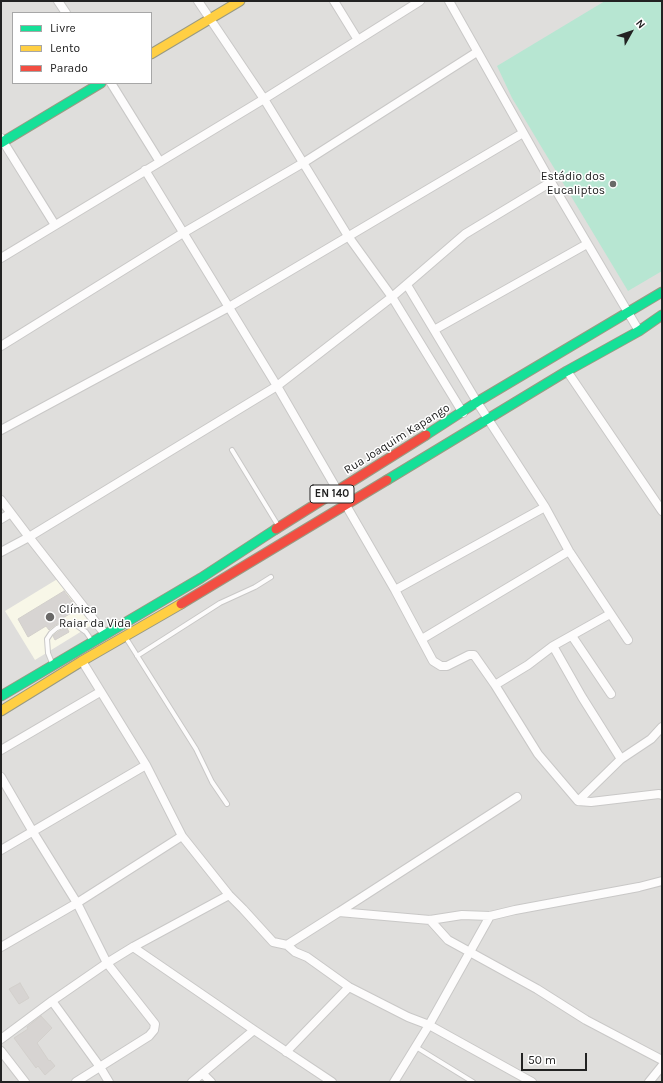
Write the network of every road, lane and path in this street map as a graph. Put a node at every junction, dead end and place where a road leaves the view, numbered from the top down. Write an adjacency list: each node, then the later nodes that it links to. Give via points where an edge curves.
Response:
1 (58, 1): 7 (street)
2 (198, 1): 8 (street)
3 (240, 1): 8 (main road)
4 (334, 1): 9 (street)
5 (420, 1): 9 (street)
6 (449, 1): 10 (street)
7 (65, 12)
8 (210, 19): 11 (main road); 14 (street)
9 (358, 40): 14 (street)
10 (477, 52): 15 (street); 18 (street)
11 (152, 53)
12 (99, 84): 16 (main road)
13 (112, 84): 17 (street)
14 (264, 99): 17 (street); 18 (street)
15 (523, 133): 20 (street); 23 (street)
16 (2, 141): 21 (street)
17 (160, 162): 19 (street)
18 (303, 163): 22 (street); 23 (street)
19 (145, 170): 21 (street); 22 (street)
20 (551, 182): 24 (street); 26 (street, via 465,234)
21 (55, 225): 25 (street)
22 (182, 233): 29 (street); 34 (street)
23 (348, 236): 28 (street); 29 (street)
24 (587, 244): 30 (street); 32 (street)
25 (1, 258)
26 (407, 285): 28 (street); 32 (street)
27 (662, 292): 30 (main road, Rua Joaquim Kapango / EN 140)
28 (392, 297): 36 (street); 38 (street)
29 (229, 307): 36 (street); 40 (street)
30 (628, 311): 33 (street); 37 (main road, Rua Joaquim Kapango / EN 140)
31 (662, 315): 33 (main road, EN 140)
32 (434, 330): 37 (street)
33 (639, 331): 35 (main road, EN 140)
34 (1, 346)
35 (567, 371): 39 (main road, EN 140); 46 (street)
36 (277, 386): 42 (street); 50 (street)
37 (477, 402): 38 (main road, Rua Joaquim Kapango / EN 140); 39 (street)
38 (462, 413): 42 (main road, Rua Joaquim Kapango / EN 140)
39 (487, 419): 44 (main road, EN 140); 45 (street)
40 (1, 430)
41 (232, 450): 49 (lane)
42 (337, 491): 44 (street); 49 (main road, Rua Joaquim Kapango / EN 140)
43 (1, 500): 47 (street)
44 (346, 505): 54 (street); 57 (main road, EN 140, via 205,591)
45 (545, 506): 51 (street); 54 (street)
46 (662, 511)
47 (10, 513): 48 (street); 50 (street)
48 (1, 519)
49 (279, 527): 56 (main road, Rua Joaquim Kapango / EN 140)
50 (29, 537): 52 (street); 56 (street)
51 (569, 551): 55 (street); 59 (street)
52 (1, 552)
53 (271, 577): 63 (lane, via 220,603)
54 (394, 590): 59 (street)
55 (610, 614): 58 (street); 60 (street)
56 (105, 634): 61 (main road, Rua Joaquim Kapango / EN 140)
57 (125, 636): 63 (lane); 64 (main road, EN 140)
58 (572, 636): 62 (street); 68 (street)
59 (422, 639): 66 (street, via 433,661 441,666 453,664 474,654)
60 (628, 640)
61 (92, 641): 65 (main road, Rua Joaquim Kapango / EN 140); 65 (lane, via 86,632 76,625 68,624 57,628 47,639)
62 (553, 646): 66 (street); 73 (street)
63 (138, 656): 79 (lane)
64 (82, 661): 67 (street); 70 (main road, EN 140)
65 (52, 665): 69 (main road, Rua Joaquim Kapango / EN 140)
66 (495, 685): 78 (street, via 538,754)
67 (100, 692): 72 (street); 74 (street)
68 (611, 694)
69 (1, 696)
70 (1, 711)
71 (662, 728): 73 (street, via 651,739)
72 (1, 750)
73 (621, 759): 78 (street)
74 (146, 765): 80 (street); 81 (street)
75 (1, 777): 80 (street)
76 (662, 795): 78 (street)
77 (517, 797): 86 (street)
78 (578, 801)
79 (227, 804)
80 (33, 832): 82 (street); 85 (street)
81 (182, 836): 84 (street); 85 (street)
82 (1, 850)
83 (662, 881): 87 (street)
84 (229, 895): 89 (street, via 273,942); 90 (street)
85 (77, 903): 91 (street); 93 (street)
86 (339, 912): 88 (street); 89 (street)
87 (490, 916): 88 (street, via 462,915); 92 (street)
88 (430, 920): 92 (street, via 448,940)
89 (287, 945): 94 (street)
90 (133, 946): 93 (street); 97 (street)
91 (1, 947)
92 (469, 952): 96 (street); 102 (street, via 586,1020)
93 (107, 963): 95 (street); 104 (street, via 155,1026 149,1036)
94 (349, 987): 96 (street); 101 (street)
95 (52, 1001): 98 (street); 104 (street)
96 (430, 1025): 99 (street); 114 (street)
97 (254, 1030): 101 (street); 105 (street)
98 (1, 1039)
99 (416, 1047): 112 (street); 113 (lane)
100 (1, 1051): 107 (street)
101 (286, 1052): 106 (street)
102 (662, 1060)
103 (662, 1066): 115 (street)
104 (100, 1067): 108 (street); 109 (street)
105 (203, 1074): 110 (street); 111 (street)
106 (328, 1081)
107 (25, 1082)
108 (76, 1082)
109 (109, 1082)
110 (192, 1082)
111 (211, 1082)
112 (394, 1082)
113 (473, 1082)
114 (532, 1082)
115 (649, 1082)

